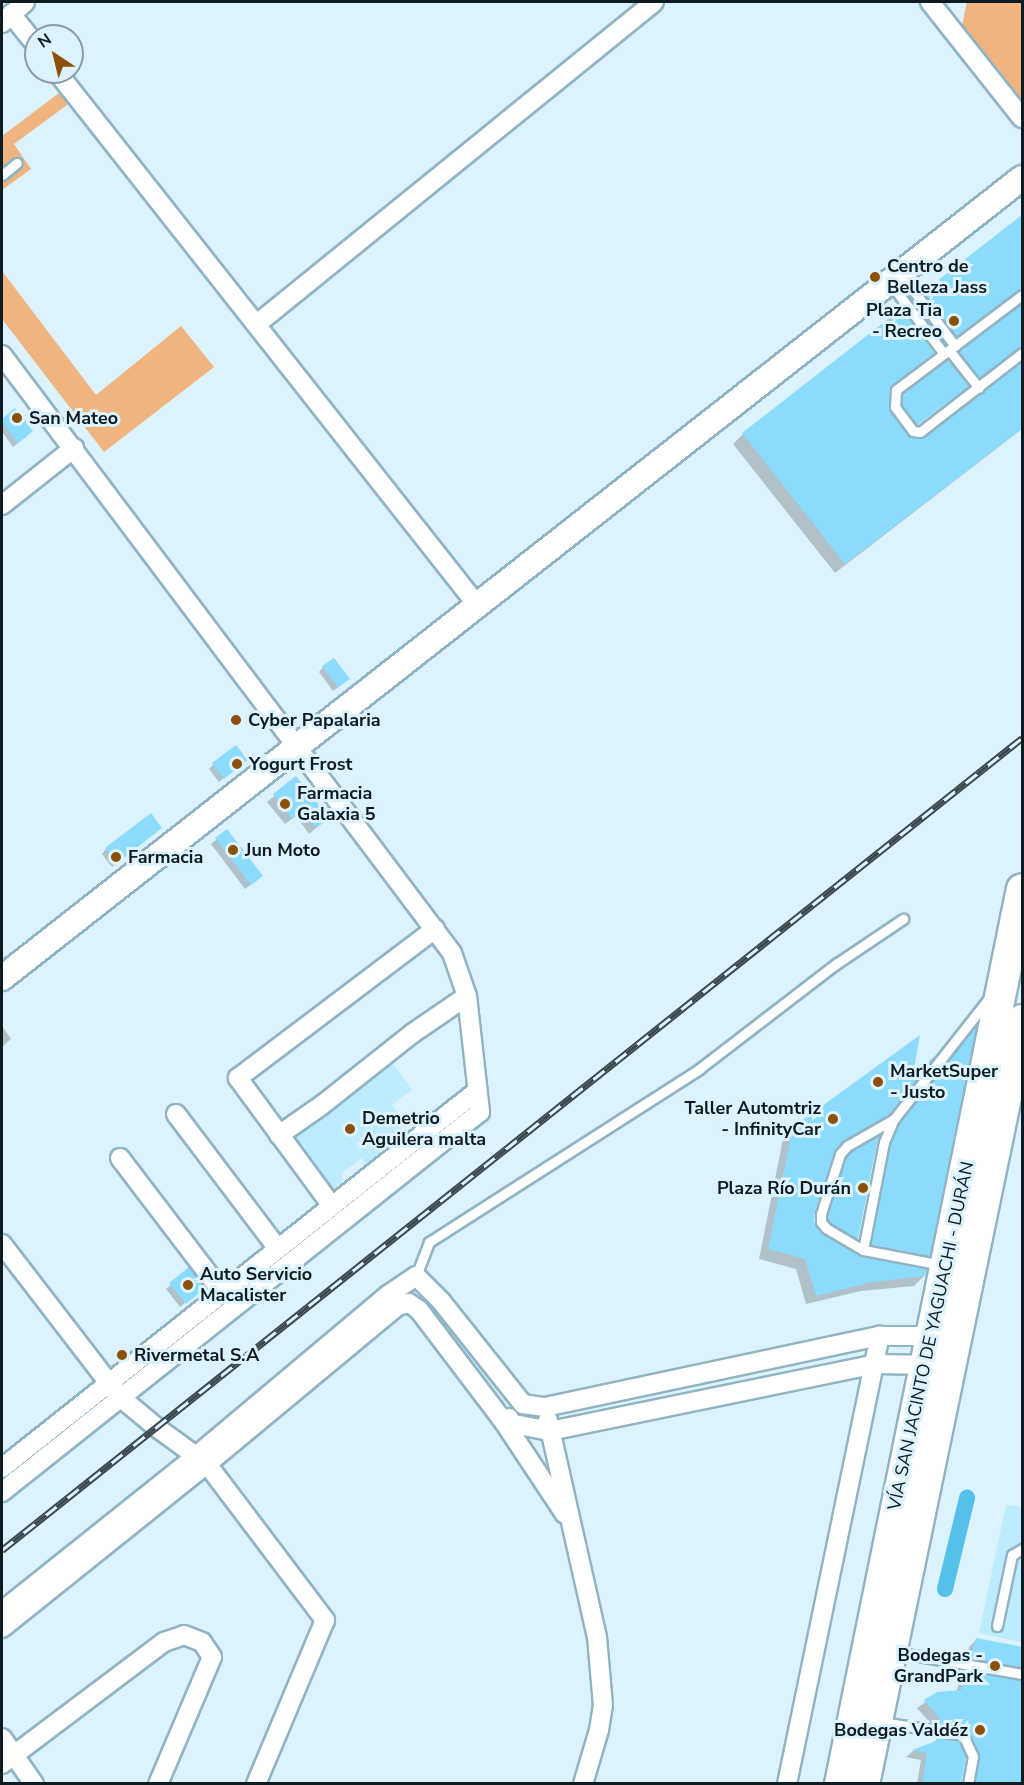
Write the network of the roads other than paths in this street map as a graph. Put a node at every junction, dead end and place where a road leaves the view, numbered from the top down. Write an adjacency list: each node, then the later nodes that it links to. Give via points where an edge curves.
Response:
1 (25, 2): 4 (street)
2 (654, 2): 13 (street)
3 (930, 2): 7 (street)
4 (6, 19): 5 (street)
5 (24, 35)
6 (67, 84): 13 (street)
7 (1023, 118)
8 (17, 163): 9 (lane)
9 (2, 175)
10 (1023, 178): 11 (street)
11 (895, 278): 14 (lane); 14 (lane); 20 (street, via 735,395)
12 (1023, 296): 14 (lane)
13 (257, 324): 20 (street)
14 (949, 350): 17 (lane); 17 (lane, via 894,394 895,407 913,431 928,427)
15 (1023, 353): 17 (lane)
16 (2, 355): 18 (street)
17 (979, 388)
18 (74, 448): 19 (street); 21 (street)
19 (2, 505)
20 (477, 605): 21 (street)
21 (296, 747): 24 (street); 25 (street)
22 (1023, 889): 26 (main road, VÍA SAN JACINTO DE YAGUACHI - DURÁN)
23 (903, 919): 39 (lane, via 836,964 699,1069 429,1242)
24 (435, 929): 27 (street, via 453,953); 32 (street, via 238,1078)
25 (2, 978)
26 (1004, 978): 31 (lane); 38 (main road, VÍA SAN JACINTO DE YAGUACHI - DURÁN)
27 (466, 996): 29 (street); 32 (street)
28 (1023, 1020): 42 (main road, VÍA SAN JACINTO DE YAGUACHI - DURÁN)
29 (477, 1091): 34 (street); 44 (street, via 480,1112)
30 (176, 1114): 36 (street)
31 (894, 1119): 37 (lane, via 884,1142); 37 (lane, via 840,1154 820,1214 826,1228)
32 (279, 1135): 34 (street)
33 (120, 1158): 40 (street)
34 (332, 1206): 36 (street)
35 (2, 1244): 44 (street)
36 (278, 1249): 40 (street)
37 (863, 1250): 38 (lane)
38 (946, 1265): 42 (main road, VÍA SAN JACINTO DE YAGUACHI - DURÁN)
39 (416, 1276): 45 (street, via 441,1301); 49 (street, via 388,1295)
40 (223, 1293): 44 (street)
41 (880, 1336): 42 (street); 43 (street); 46 (street)
42 (941, 1351): 43 (street); 57 (main road, VÍA SAN JACINTO DE YAGUACHI - DURÁN); 67 (main road, VÍA SAN JACINTO DE YAGUACHI - DURÁN)
43 (876, 1364): 48 (street); 66 (street)
44 (115, 1390): 49 (street); 50 (street); 51 (street)
45 (523, 1404): 46 (street); 47 (street)
46 (545, 1407): 48 (street)
47 (504, 1422): 48 (street); 49 (street, via 419,1310 409,1303 397,1306); 52 (street)
48 (550, 1431): 52 (street)
49 (201, 1460): 54 (street); 56 (street); 64 (street, via 325,1620)
50 (2, 1468)
51 (2, 1492)
52 (571, 1522): 65 (street, via 597,1637 603,1705)
53 (1023, 1549): 55 (lane, via 1012,1555)
54 (2, 1611)
55 (997, 1626)
56 (2, 1628)
57 (891, 1651): 58 (lane); 59 (main road, VÍA SAN JACINTO DE YAGUACHI - DURÁN)
58 (1023, 1674)
59 (877, 1722): 68 (main road, VÍA SAN JACINTO DE YAGUACHI - DURÁN); 69 (lane, via 963,1735 973,1756)
60 (2, 1738): 61 (street)
61 (8, 1758): 62 (street); 63 (street, via 164,1642 184,1635 202,1642 212,1657)
62 (34, 1784)
63 (158, 1784)
64 (256, 1784)
65 (583, 1784)
66 (787, 1784)
67 (840, 1784)
68 (864, 1784)
69 (968, 1784)

